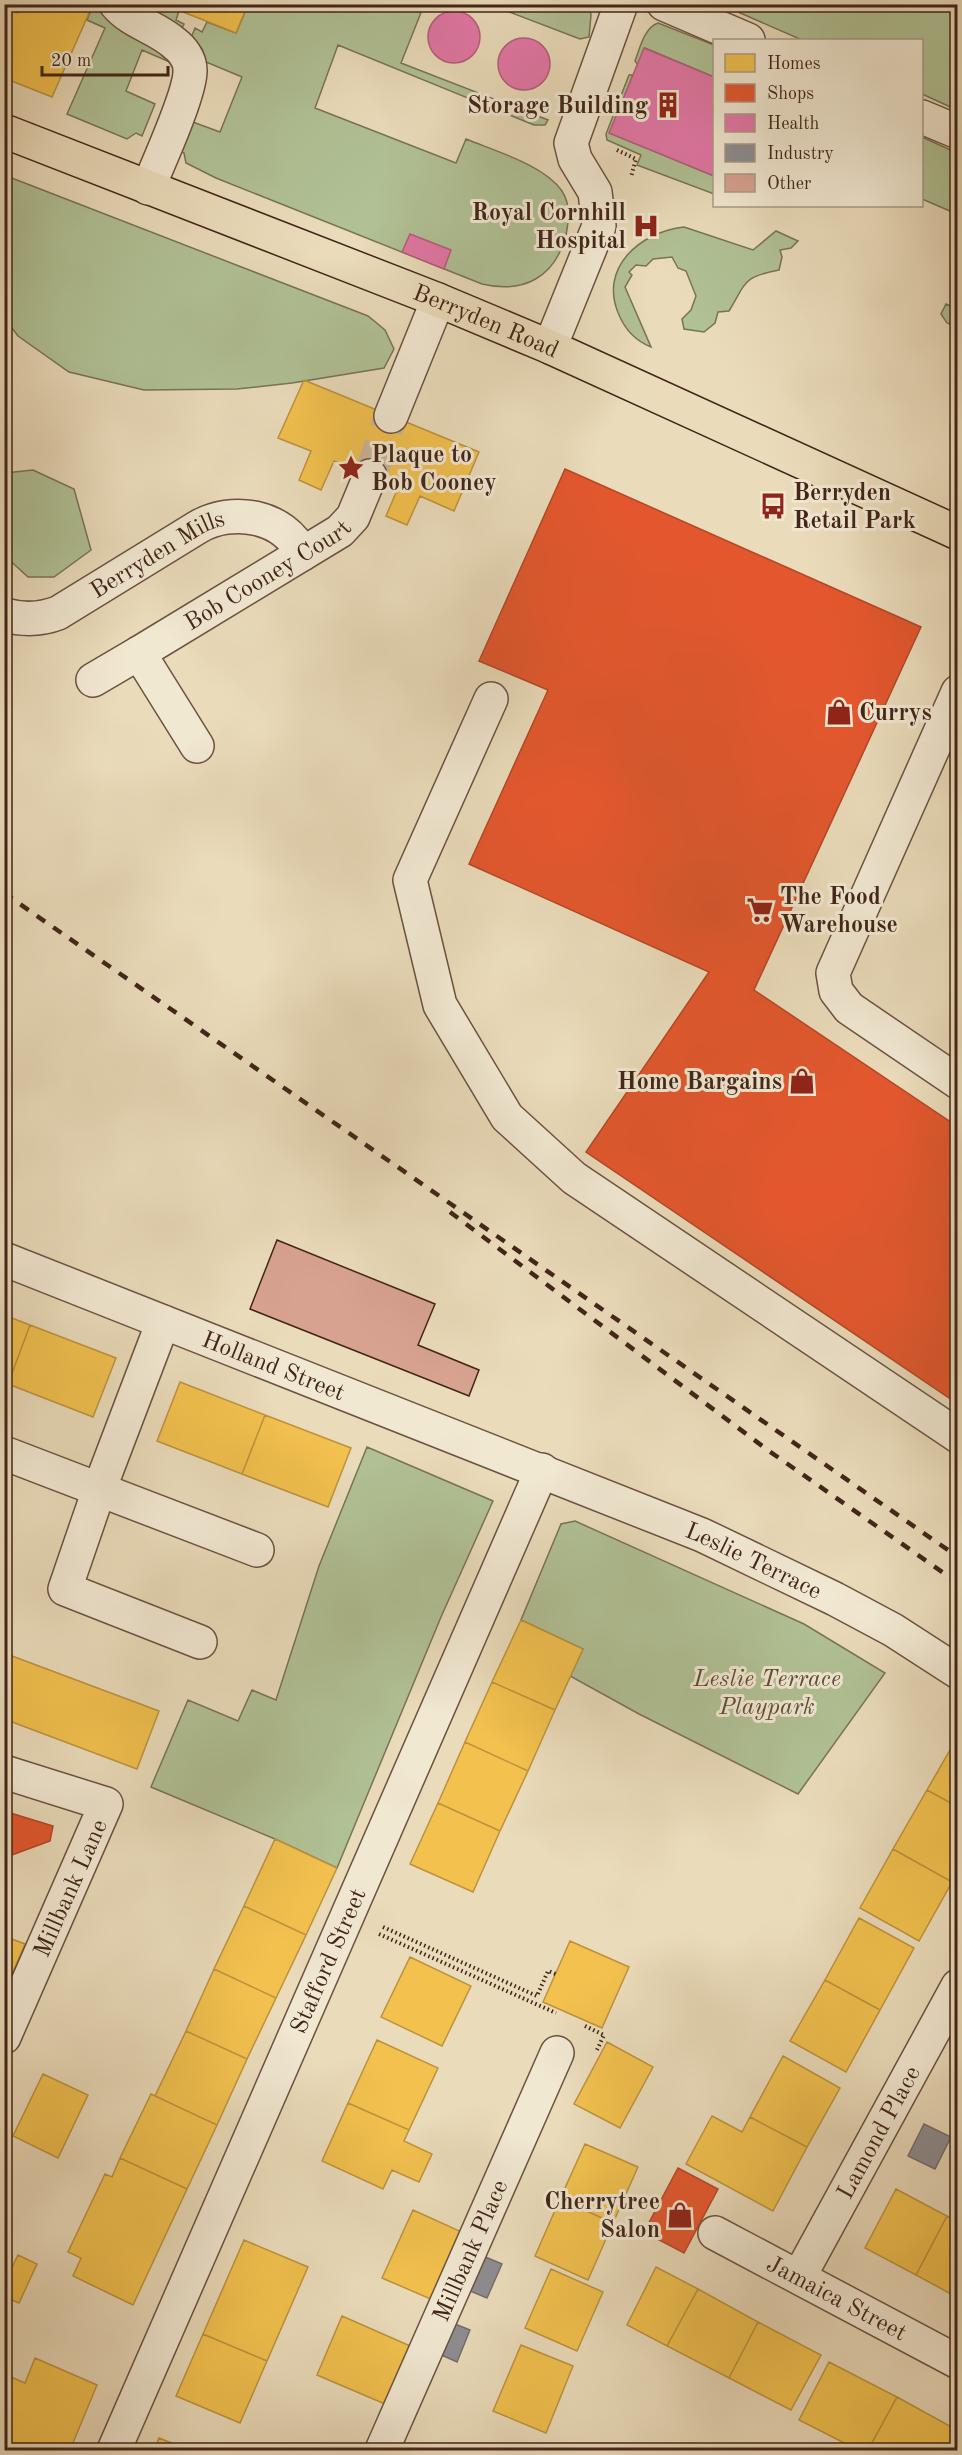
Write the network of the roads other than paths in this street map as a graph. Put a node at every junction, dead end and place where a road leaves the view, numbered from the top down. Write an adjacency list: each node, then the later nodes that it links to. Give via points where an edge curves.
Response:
1 (116, 4): 8 (street, via 133,19 173,42 190,66 185,93)
2 (621, 4): 10 (street, via 571,143 573,154 595,192 599,226)
3 (664, 4): 4 (street)
4 (746, 39)
5 (923, 118): 7 (street)
6 (4, 131): 8 (main road, Berryden Road)
7 (957, 132)
8 (148, 188): 9 (main road, Berryden Road)
9 (438, 300): 10 (main road, Berryden Road); 11 (street)
10 (550, 347): 13 (main road, Berryden Road)
11 (392, 416)
12 (370, 476): 14 (street, Bob Cooney Court, via 353,517 340,531)
13 (957, 533)
14 (302, 554): 15 (street, Berryden Mills, via 296,540 278,527 246,516 225,516 198,527 58,613 34,619); 16 (street, Bob Cooney Court)
15 (4, 615)
16 (139, 653): 17 (street, Bob Cooney Court); 20 (street)
17 (93, 680)
18 (957, 692): 21 (street, via 832,973 836,992 849,1008)
19 (491, 699): 24 (street, via 410,880 440,1005 507,1117 574,1178)
20 (197, 747)
21 (957, 1082)
22 (4, 1259): 23 (street, Holland Street)
23 (163, 1322): 26 (street, Holland Street); 27 (street)
24 (957, 1436)
25 (4, 1453): 27 (street)
26 (542, 1470): 30 (street, Leslie Terrace, via 771,1567 893,1630); 38 (street, Stafford Street)
27 (99, 1490): 28 (street); 29 (street, via 65,1589)
28 (257, 1550)
29 (200, 1642)
30 (957, 1672)
31 (4, 1772): 33 (street, Millbank Lane, via 106,1804)
32 (957, 1986): 36 (street, Lamond Place)
33 (4, 2037)
34 (557, 2053): 39 (street, Millbank Place)
35 (715, 2233): 36 (street, Jamaica Street)
36 (799, 2277): 37 (street, Jamaica Street)
37 (957, 2362)
38 (114, 2451)
39 (382, 2451)

